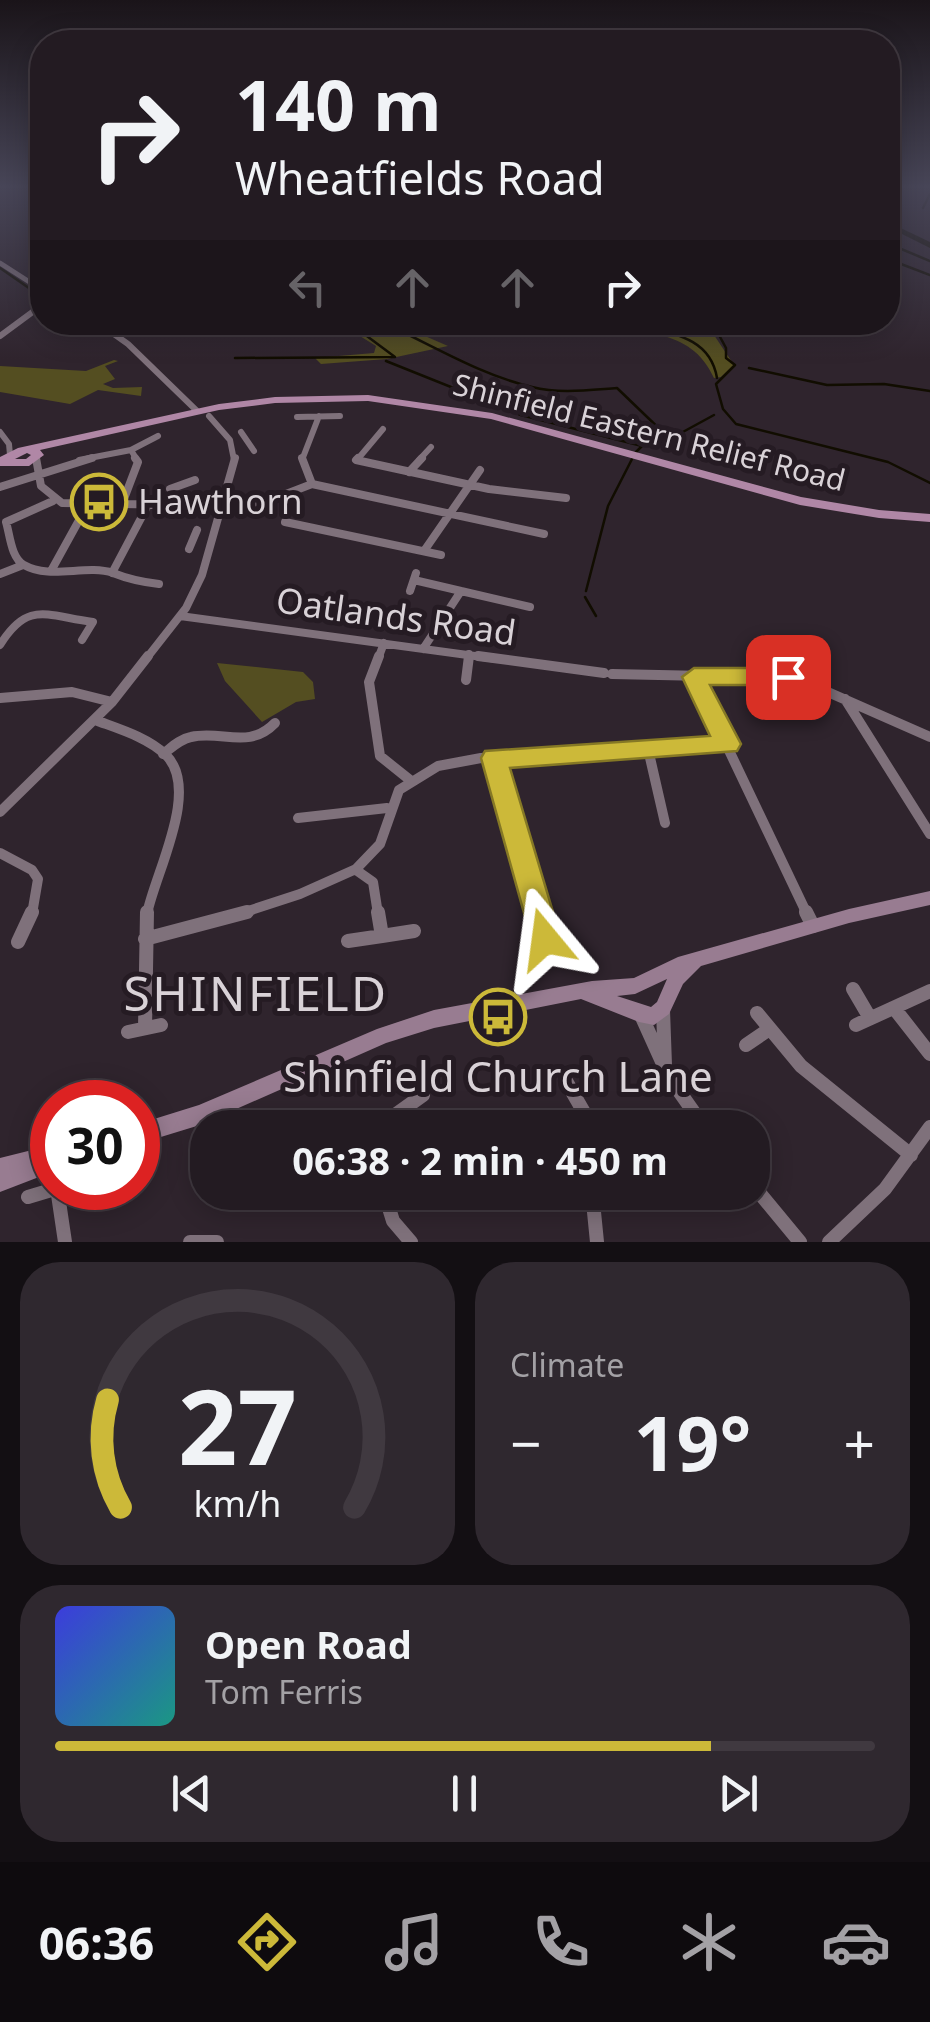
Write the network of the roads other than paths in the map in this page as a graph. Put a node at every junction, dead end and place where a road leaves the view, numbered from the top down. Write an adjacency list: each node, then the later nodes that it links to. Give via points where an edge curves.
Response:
1 (0, 263): 2 (street)
2 (30, 282)
3 (30, 315): 5 (street)
4 (115, 335): 6 (street)
5 (0, 336)
6 (206, 415): 7 (street); 15 (street); 19 (main road, Shinfield Eastern Relief Road, via 61,444); 36 (main road, Shinfield Eastern Relief Road, via 249,402 327,397 436,405 788,499)
7 (222, 416)
8 (319, 416): 9 (street); 10 (street); 24 (street, via 302,448 302,469)
9 (340, 416)
10 (298, 417)
11 (383, 428): 21 (street, via 356,460)
12 (0, 432): 18 (street)
13 (241, 432): 15 (street, via 252,447)
14 (158, 436): 17 (street)
15 (233, 446): 34 (street)
16 (432, 447): 21 (street)
17 (131, 450): 19 (street, via 75,461); 31 (street, via 138,462)
18 (9, 459): 19 (main road, Shinfield Eastern Relief Road); 19 (street)
19 (33, 460): 26 (street); 29 (street)
20 (480, 470): 25 (street)
21 (409, 472): 25 (street)
22 (195, 480): 33 (street, via 175,488)
23 (540, 482): 27 (street)
24 (312, 484): 34 (street, via 258,504); 35 (street)
25 (470, 485): 27 (street); 35 (street)
26 (0, 487)
27 (534, 495): 28 (street)
28 (566, 498)
29 (53, 501): 30 (street); 43 (street, via 6,522)
30 (88, 504): 31 (street); 44 (street)
31 (122, 504): 32 (street)
32 (148, 505): 33 (street); 45 (street)
33 (176, 506): 34 (street)
34 (222, 506): 40 (street)
35 (449, 516): 39 (street); 41 (street)
36 (930, 518)
37 (285, 522): 41 (street, via 322,524)
38 (197, 530): 40 (street, via 191,545)
39 (544, 534)
40 (211, 541): 52 (street, via 196,591)
41 (424, 552): 42 (street)
42 (441, 555)
43 (23, 565): 44 (street); 46 (street)
44 (51, 571): 45 (street)
45 (112, 573): 48 (street)
46 (0, 574)
47 (413, 582): 49 (street)
48 (159, 584)
49 (461, 591): 50 (street); 57 (street)
50 (530, 607)
51 (100, 612): 53 (street)
52 (180, 616): 55 (street, Oatlands Road); 63 (street)
53 (93, 622): 54 (street); 56 (street, via 28,614)
54 (82, 640)
55 (384, 643): 57 (street, Oatlands Road); 71 (street, via 369,682 380,756)
56 (0, 645)
57 (423, 649): 58 (street, Oatlands Road)
58 (470, 654): 59 (street, Oatlands Road); 60 (street)
59 (694, 677): 62 (street, Oatlands Road, via 796,678); 67 (street)
60 (466, 680)
61 (0, 698): 63 (street, via 72,692)
62 (845, 699): 66 (street, Oatlands Road); 76 (street)
63 (112, 702): 64 (street)
64 (95, 720): 69 (street); 73 (street)
65 (275, 722): 69 (street, via 270,737 194,737)
66 (930, 737)
67 (728, 744): 68 (street); 80 (street)
68 (648, 749): 70 (street); 75 (street)
69 (163, 754): 84 (street, via 176,766 178,786)
70 (494, 758): 71 (street, via 430,768); 83 (street)
71 (410, 780): 72 (street)
72 (387, 808): 74 (street); 78 (street, via 381,841)
73 (0, 812)
74 (298, 818)
75 (665, 823)
76 (930, 834)
77 (0, 853): 86 (street, via 38,880 31,919)
78 (356, 870): 82 (street, via 373,882); 84 (street)
79 (930, 898): 80 (main road)
80 (813, 926): 87 (main road)
81 (414, 932): 82 (street)
82 (382, 936): 85 (street)
83 (545, 939)
84 (145, 940): 99 (street)
85 (348, 941)
86 (18, 942)
87 (696, 962): 88 (main road); 92 (main road)
88 (639, 985): 91 (main road); 92 (main road, via 657,988); 94 (main road, via 629,996)
89 (853, 989): 96 (street)
90 (930, 991): 93 (street)
91 (580, 992): 94 (main road); 110 (main road, via 417,1024)
92 (664, 1005): 94 (main road, via 654,1016); 104 (street)
93 (894, 1008): 96 (street); 103 (street)
94 (637, 1012): 104 (street)
95 (757, 1013): 100 (street)
96 (870, 1018): 98 (street)
97 (161, 1025): 99 (street)
98 (856, 1025)
99 (145, 1028): 101 (street)
100 (768, 1030): 102 (street); 112 (street, via 801,1066)
101 (128, 1032)
102 (746, 1045)
103 (930, 1054)
104 (665, 1068): 109 (street)
105 (566, 1081): 108 (street)
106 (423, 1096): 107 (street)
107 (402, 1110)
108 (582, 1110)
109 (694, 1110)
110 (160, 1127)
111 (930, 1127): 112 (street)
112 (911, 1154): 127 (street, via 882,1197)
113 (30, 1163): 114 (main road)
114 (0, 1168)
115 (30, 1169): 116 (main road)
116 (0, 1182)
117 (770, 1206): 126 (street)
118 (61, 1210): 121 (street)
119 (390, 1210): 124 (street)
120 (593, 1210): 125 (street)
121 (65, 1242)
122 (190, 1242): 123 (street)
123 (217, 1242)
124 (411, 1242)
125 (595, 1242)
126 (800, 1242)
127 (830, 1242)

